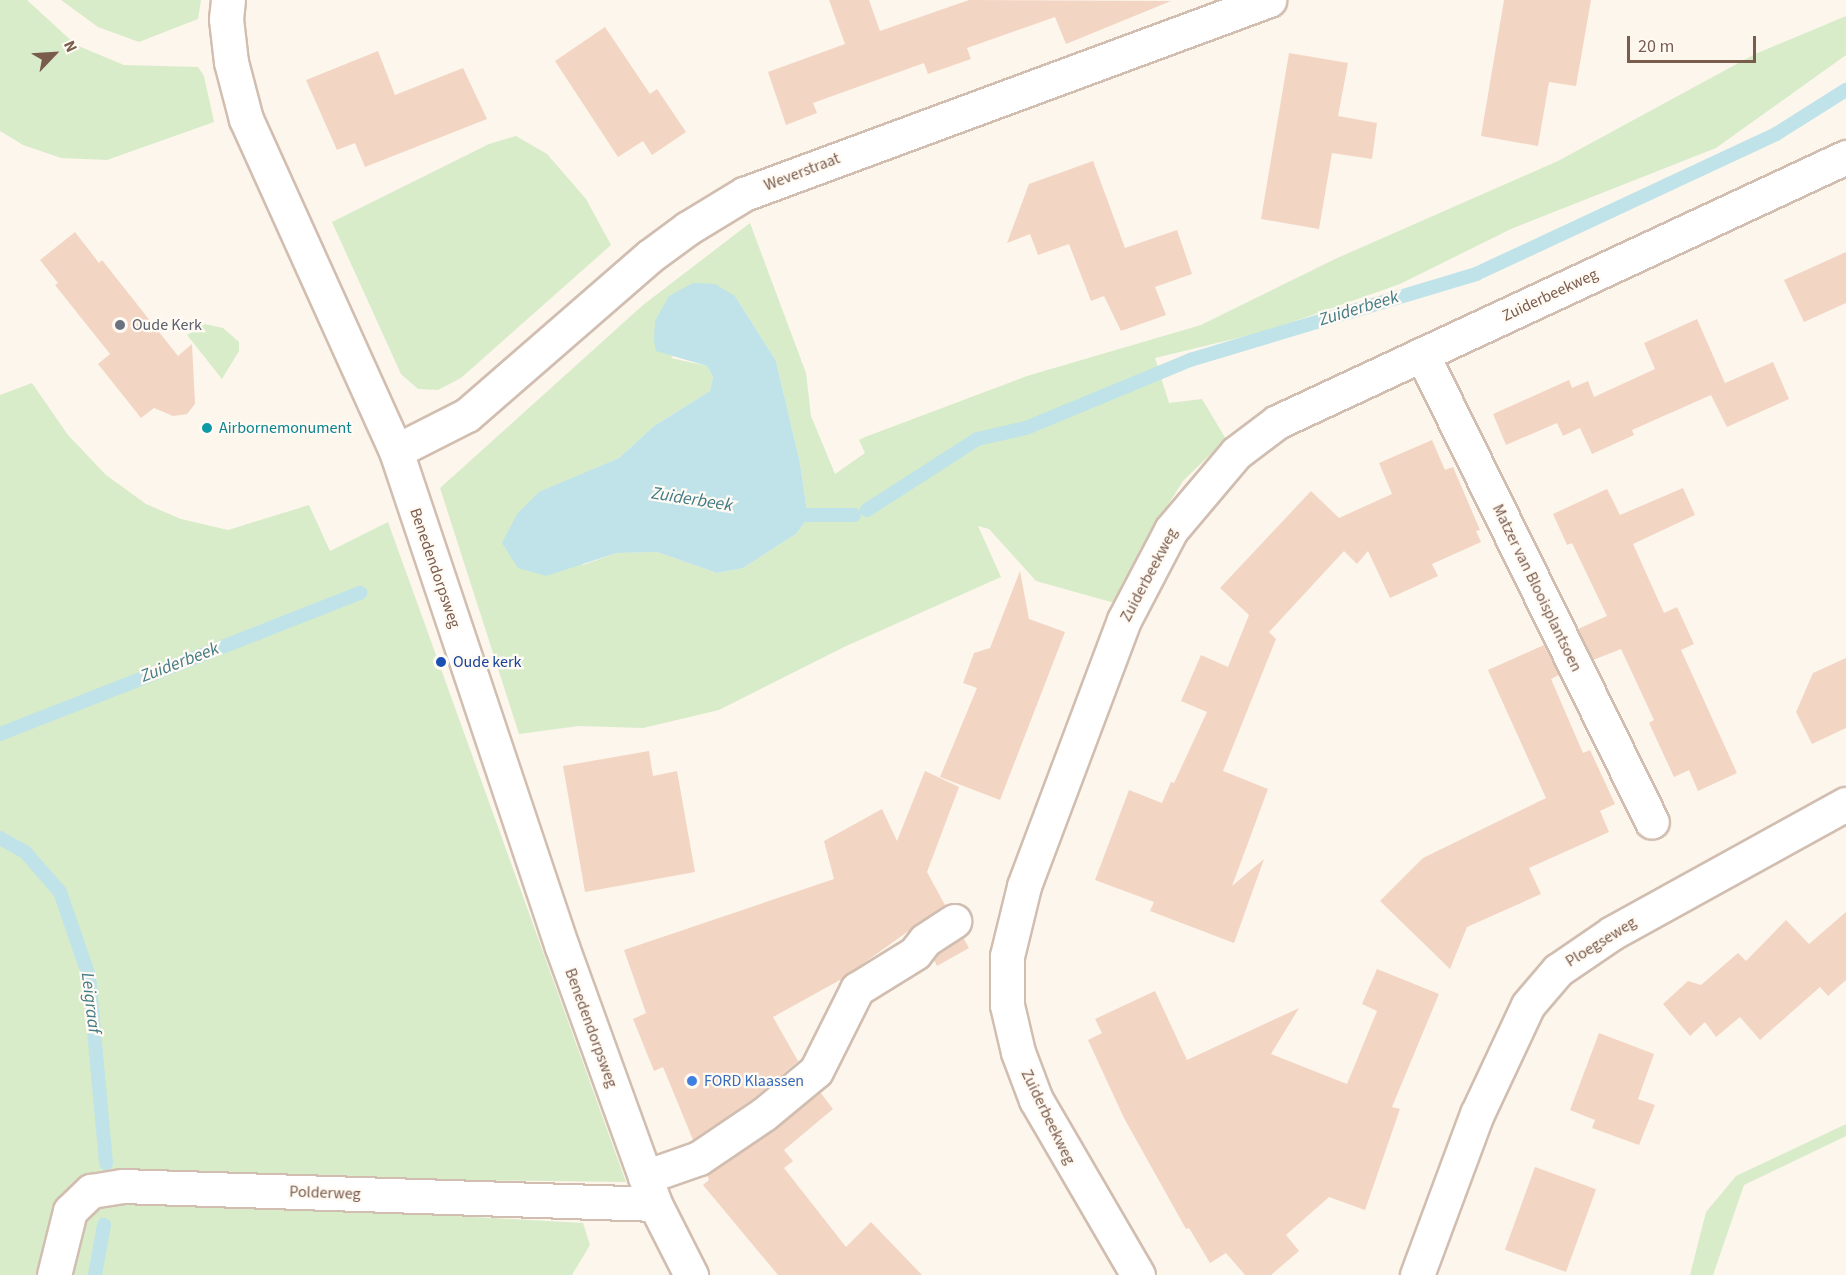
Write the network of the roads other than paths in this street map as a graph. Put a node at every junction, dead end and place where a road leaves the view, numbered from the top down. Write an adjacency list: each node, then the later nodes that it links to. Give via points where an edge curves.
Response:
1 (228, 0): 5 (street, Benedendorpsweg, via 231,62 246,119)
2 (1269, 0): 5 (street, Weverstraat, via 744,194 650,256 467,415)
3 (1846, 157): 4 (street, Zuiderbeekweg)
4 (1422, 354): 7 (street, Matzer van Blooisplantsoen); 12 (street, Zuiderbeekweg, via 1277,422 1236,453 1171,530 1124,620 1019,901 1007,956 1007,1005 1018,1053 1036,1100 1064,1154)
5 (396, 451): 9 (street, Benedendorpsweg, via 558,936)
6 (1846, 804): 13 (street, Ploegseweg, via 1612,933 1558,970 1528,1005 1477,1114)
7 (1652, 822)
8 (954, 921): 9 (street, via 925,940 915,953 857,989 816,1071 764,1114)
9 (650, 1190): 10 (street, Polderweg, via 122,1186 91,1191 70,1211); 11 (street, Benedendorpsweg)
10 (54, 1275)
11 (691, 1275)
12 (1138, 1275)
13 (1417, 1275)

